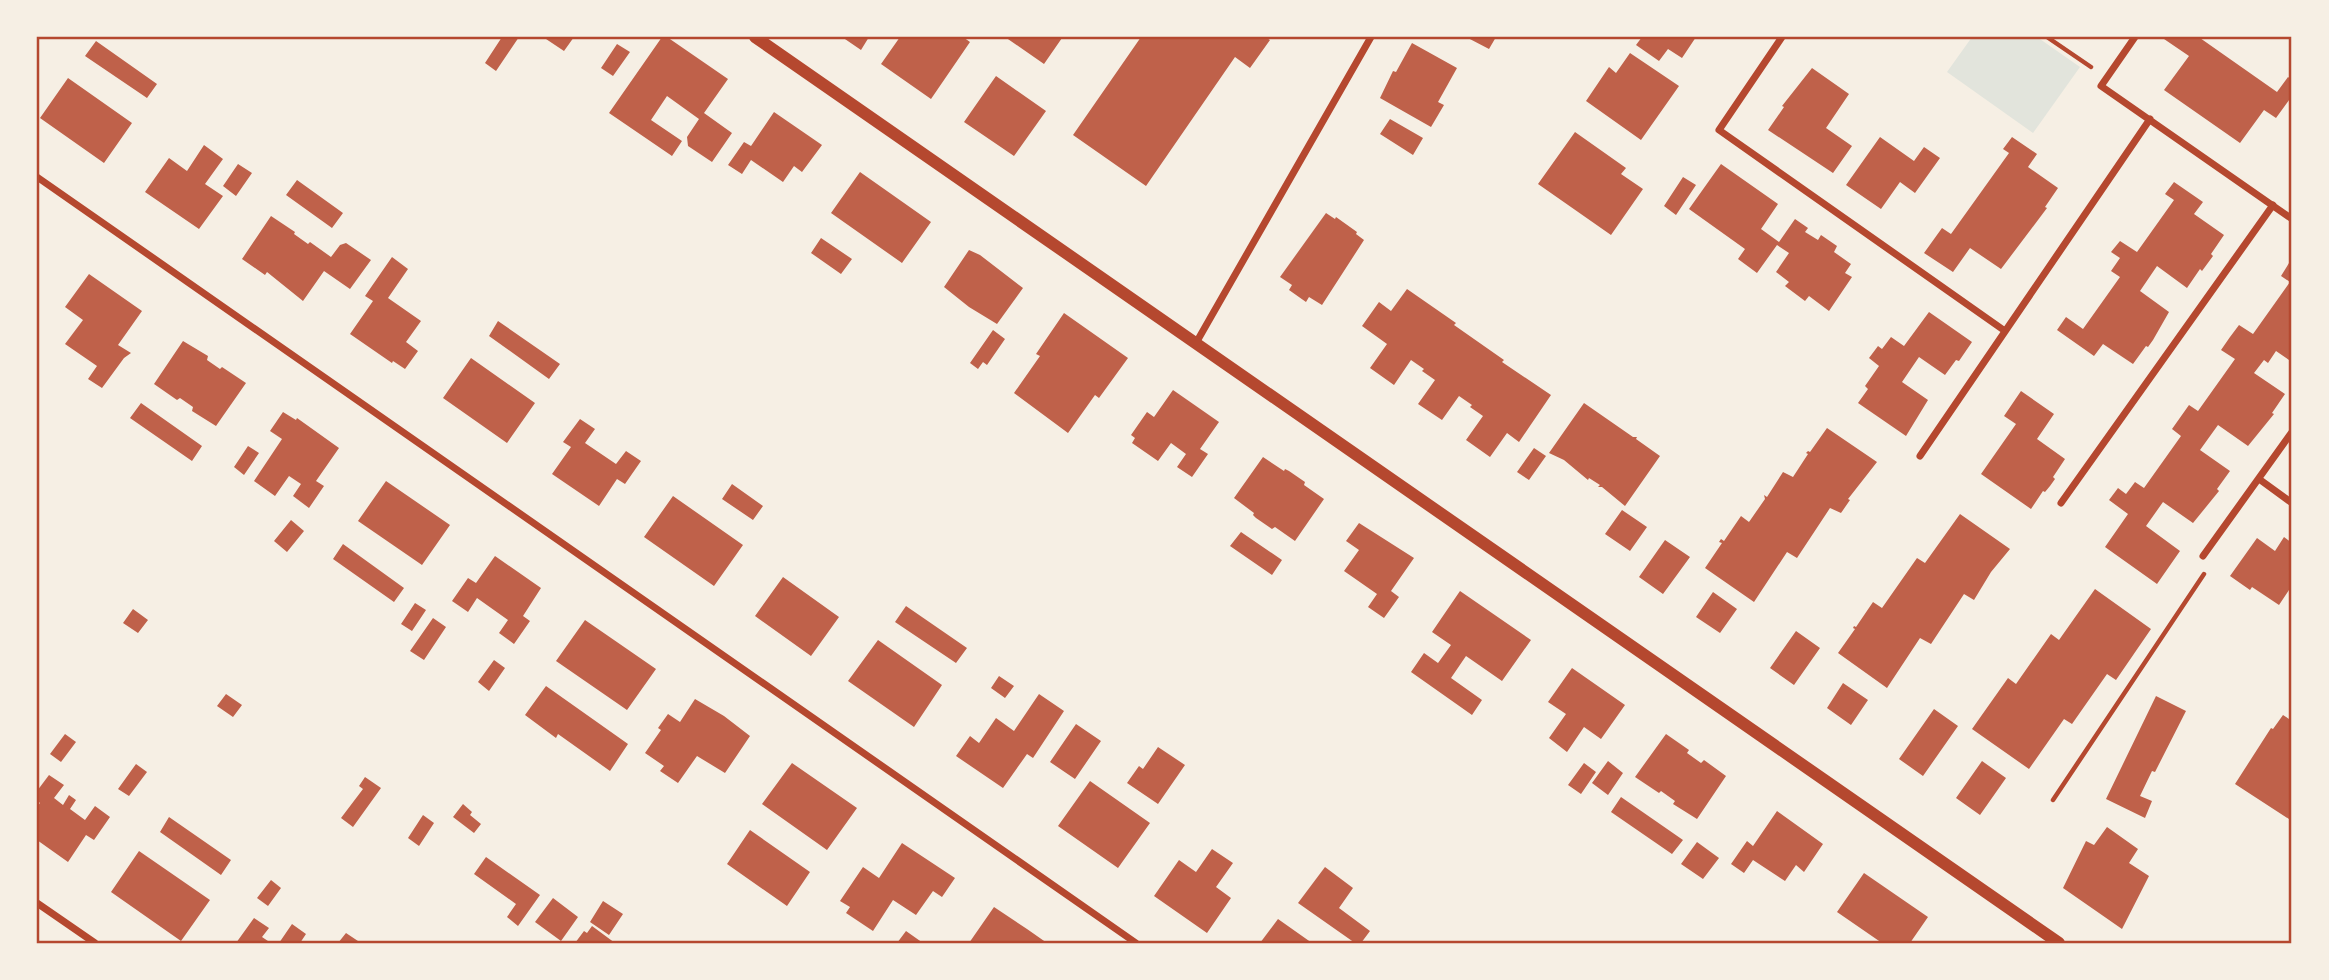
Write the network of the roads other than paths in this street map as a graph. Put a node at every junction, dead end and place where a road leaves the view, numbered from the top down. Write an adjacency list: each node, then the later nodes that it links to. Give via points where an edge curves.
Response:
1 (755, 37): 10 (street)
2 (1371, 37): 10 (street)
3 (1782, 37): 9 (street, via 1719,130)
4 (2135, 37): 5 (street, via 2101,86)
5 (2150, 118): 7 (street); 9 (street)
6 (37, 177): 19 (street)
7 (2273, 205): 8 (street); 14 (street)
8 (2292, 219)
9 (2005, 331): 12 (street)
10 (1195, 344): 20 (street)
11 (2292, 432): 13 (street)
12 (1920, 456)
13 (2259, 479): 15 (street); 16 (street)
14 (2061, 503)
15 (2292, 503)
16 (2203, 556)
17 (37, 903): 18 (street)
18 (95, 943)
19 (1136, 943)
20 (2059, 943)

